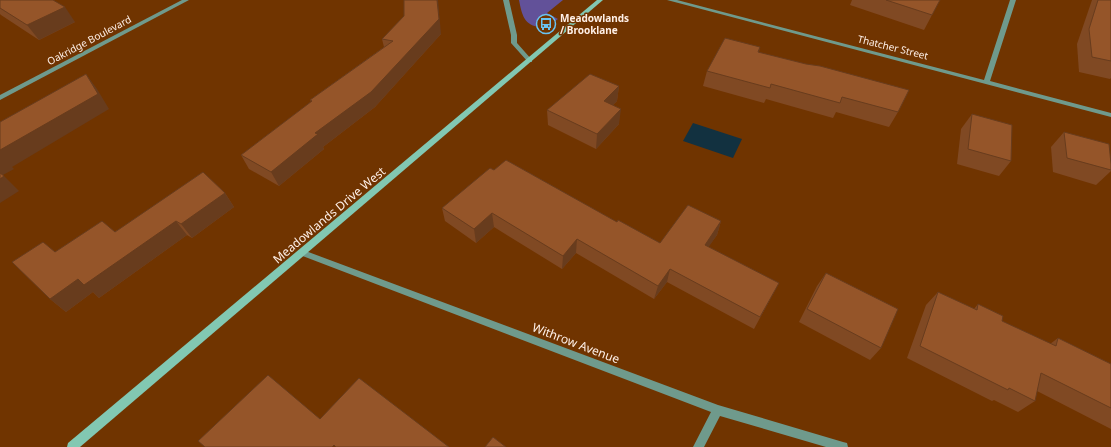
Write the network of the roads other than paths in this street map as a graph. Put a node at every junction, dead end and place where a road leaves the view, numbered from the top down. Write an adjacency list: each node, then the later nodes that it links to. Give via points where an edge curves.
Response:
1 (186, 0): 8 (street, Oakridge Boulevard)
2 (506, 0): 6 (street, via 514,43)
3 (600, 0): 6 (main road, Meadowlands Drive West)
4 (670, 0): 7 (street, Thatcher Street)
5 (1013, 0): 7 (street)
6 (530, 60): 10 (main road, Meadowlands Drive West)
7 (987, 82): 9 (street, Thatcher Street)
8 (0, 98)
9 (1111, 115)
10 (302, 253): 11 (street, Withrow Avenue); 12 (main road, Meadowlands Drive West)
11 (718, 410): 13 (street); 14 (street, Withrow Avenue)
12 (72, 447)
13 (698, 447)
14 (843, 447)

